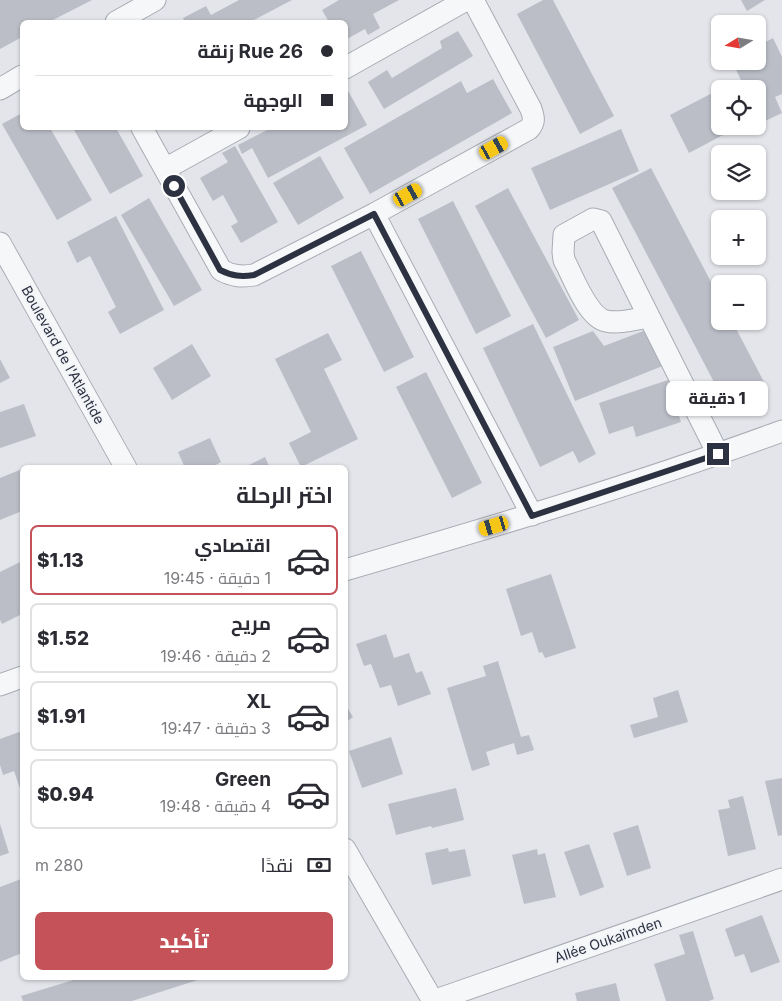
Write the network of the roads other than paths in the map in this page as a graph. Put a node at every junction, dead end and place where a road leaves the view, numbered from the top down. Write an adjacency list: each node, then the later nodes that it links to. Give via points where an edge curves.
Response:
1 (155, 0): 4 (street)
2 (466, 0): 5 (street)
3 (473, 0): 11 (street, via 532,109 533,124)
4 (120, 20)
5 (348, 66)
6 (20, 77): 7 (street)
7 (0, 89)
8 (143, 130): 10 (street)
9 (235, 130): 10 (street)
10 (165, 169): 11 (street, via 220,270 231,276 254,275)
11 (374, 214): 17 (street)
12 (0, 243): 16 (street, Boulevard de l'Atlantide)
13 (650, 317): 13 (street, via 602,221 593,219 564,235 564,260 590,310 597,317 613,322); 15 (street)
14 (782, 431): 15 (street)
15 (718, 454): 17 (street)
16 (124, 465)
17 (532, 516): 18 (street)
18 (348, 569)
19 (20, 677): 20 (street)
20 (0, 684)
21 (348, 854): 23 (street)
22 (782, 880): 23 (street, Allée Oukaïmden)
23 (433, 1001)

